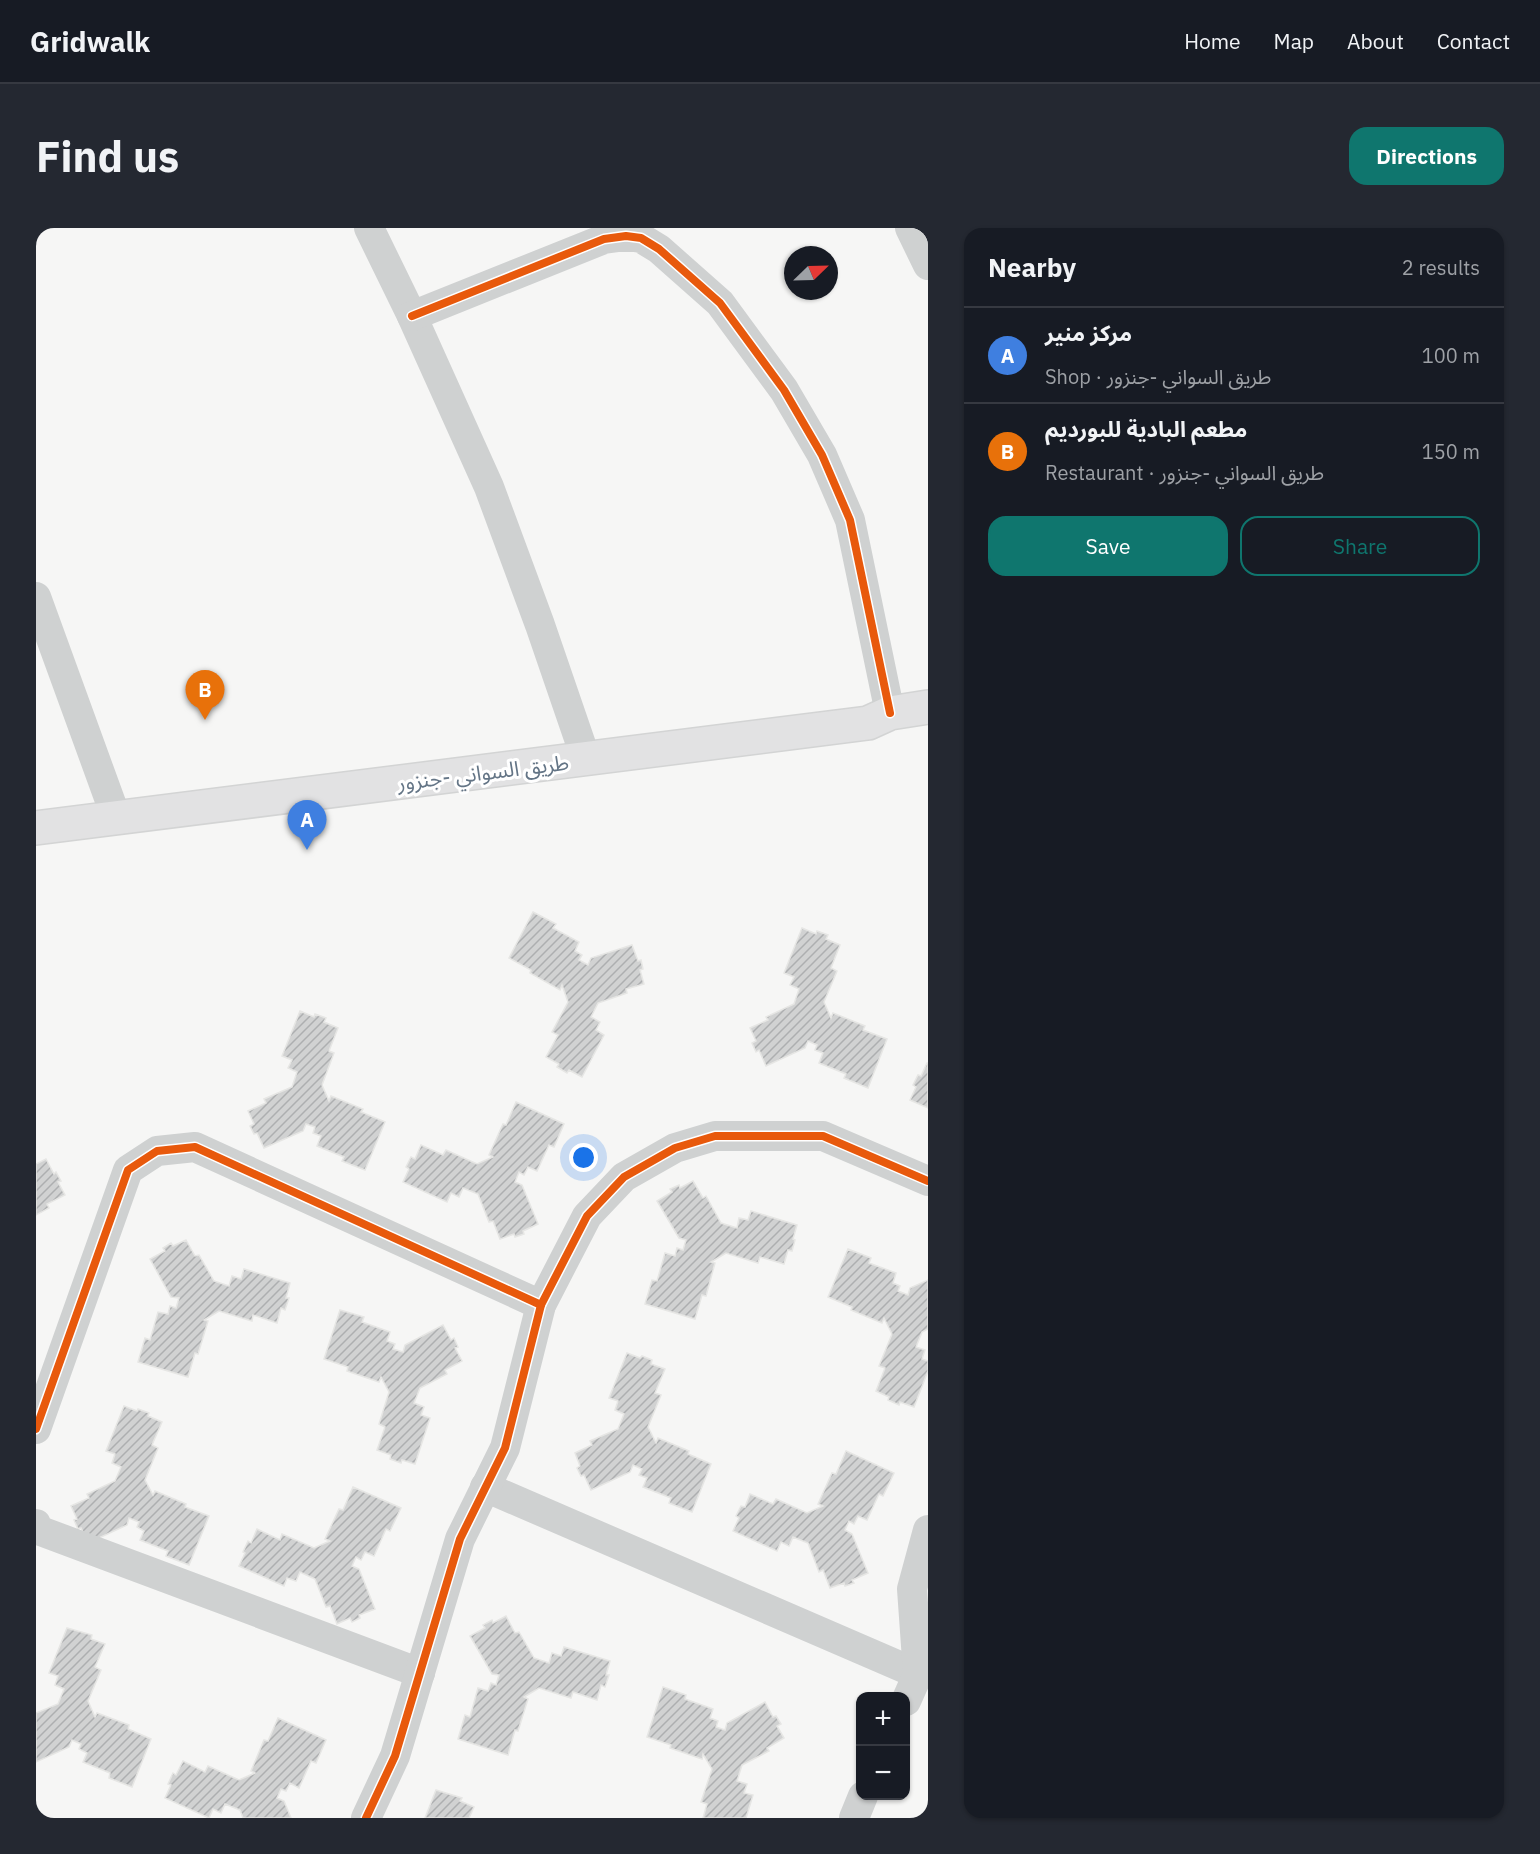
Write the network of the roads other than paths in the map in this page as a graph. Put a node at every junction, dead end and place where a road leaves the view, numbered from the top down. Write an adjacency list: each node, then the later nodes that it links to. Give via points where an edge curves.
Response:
1 (369, 228): 4 (street)
2 (910, 228): 3 (street)
3 (928, 265)
4 (412, 316): 7 (street, via 603,238 641,238 659,249 720,303 784,390 822,455 850,520); 8 (street, via 489,487)
5 (36, 597): 9 (street)
6 (928, 707): 7 (main road, طريق السواني -جنزور)
7 (890, 713): 8 (main road, طريق السواني -جنزور, via 868,723)
8 (586, 759): 9 (main road, طريق السواني -جنزور)
9 (116, 817): 10 (main road, طريق السواني -جنزور)
10 (36, 828)
11 (928, 1181): 12 (street, via 823,1136 715,1136 675,1148 624,1177 587,1216)
12 (542, 1305): 13 (street, via 195,1147 157,1151 128,1170); 14 (street, via 505,1448)
13 (36, 1429)
14 (485, 1487): 17 (street, via 460,1539); 18 (street)
15 (36, 1524): 17 (street, via 38,1530)
16 (928, 1530): 18 (street, via 912,1589)
17 (420, 1673): 20 (street, via 395,1756)
18 (912, 1687)
19 (861, 1800): 21 (street)
20 (366, 1818)
21 (854, 1818)

